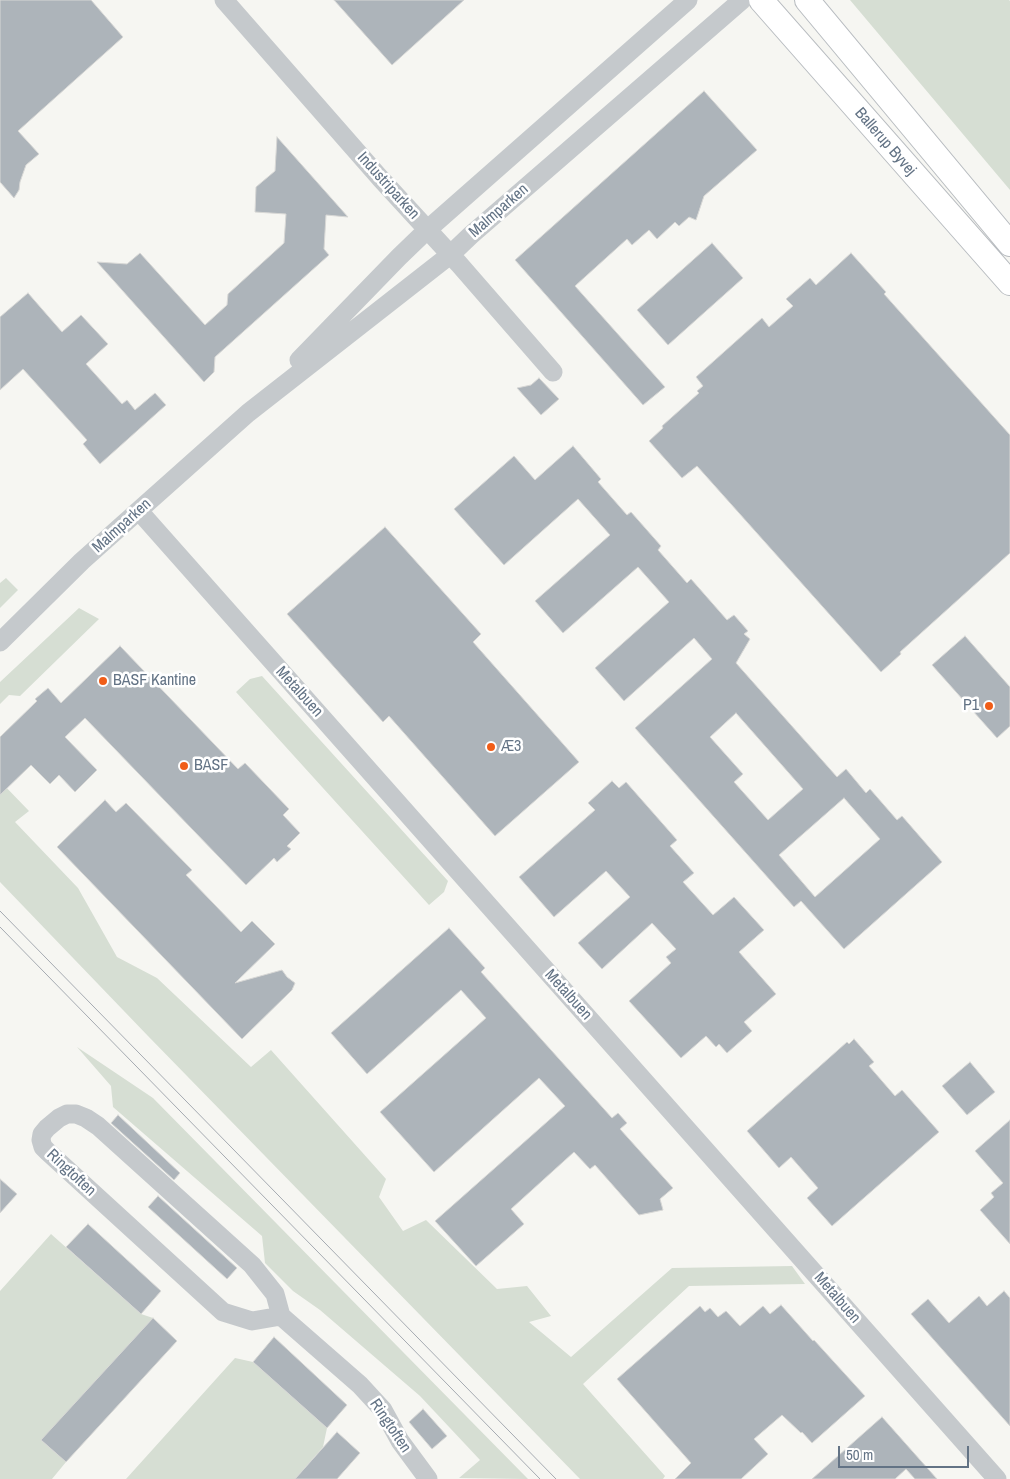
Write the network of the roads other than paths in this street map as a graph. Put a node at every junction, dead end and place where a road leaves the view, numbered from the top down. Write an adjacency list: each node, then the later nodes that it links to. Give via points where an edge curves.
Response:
1 (224, 0): 6 (street, Industriparken)
2 (688, 0): 6 (street, Malmparken)
3 (742, 0): 8 (street, Malmparken)
4 (761, 0): 9 (main road, Ballerup Byvej)
5 (807, 0): 7 (main road, Ballerup Byvej)
6 (428, 230): 8 (street, Industriparken); 11 (street, Malmparken)
7 (1010, 244)
8 (450, 255): 10 (street, Industriparken); 11 (street, Malmparken)
9 (1010, 283)
10 (554, 372)
11 (248, 414): 12 (street, Malmparken)
12 (139, 511): 13 (street, Malmparken, via 82,561); 16 (street, Metalbuen)
13 (0, 642)
14 (281, 1316): 14 (street, Ringtoften, via 276,1294 252,1265 98,1126 76,1114 67,1114 42,1134 43,1147 48,1152 223,1312 252,1321); 15 (street, Ringtoften, via 360,1385 383,1410)
15 (428, 1479)
16 (998, 1479)

